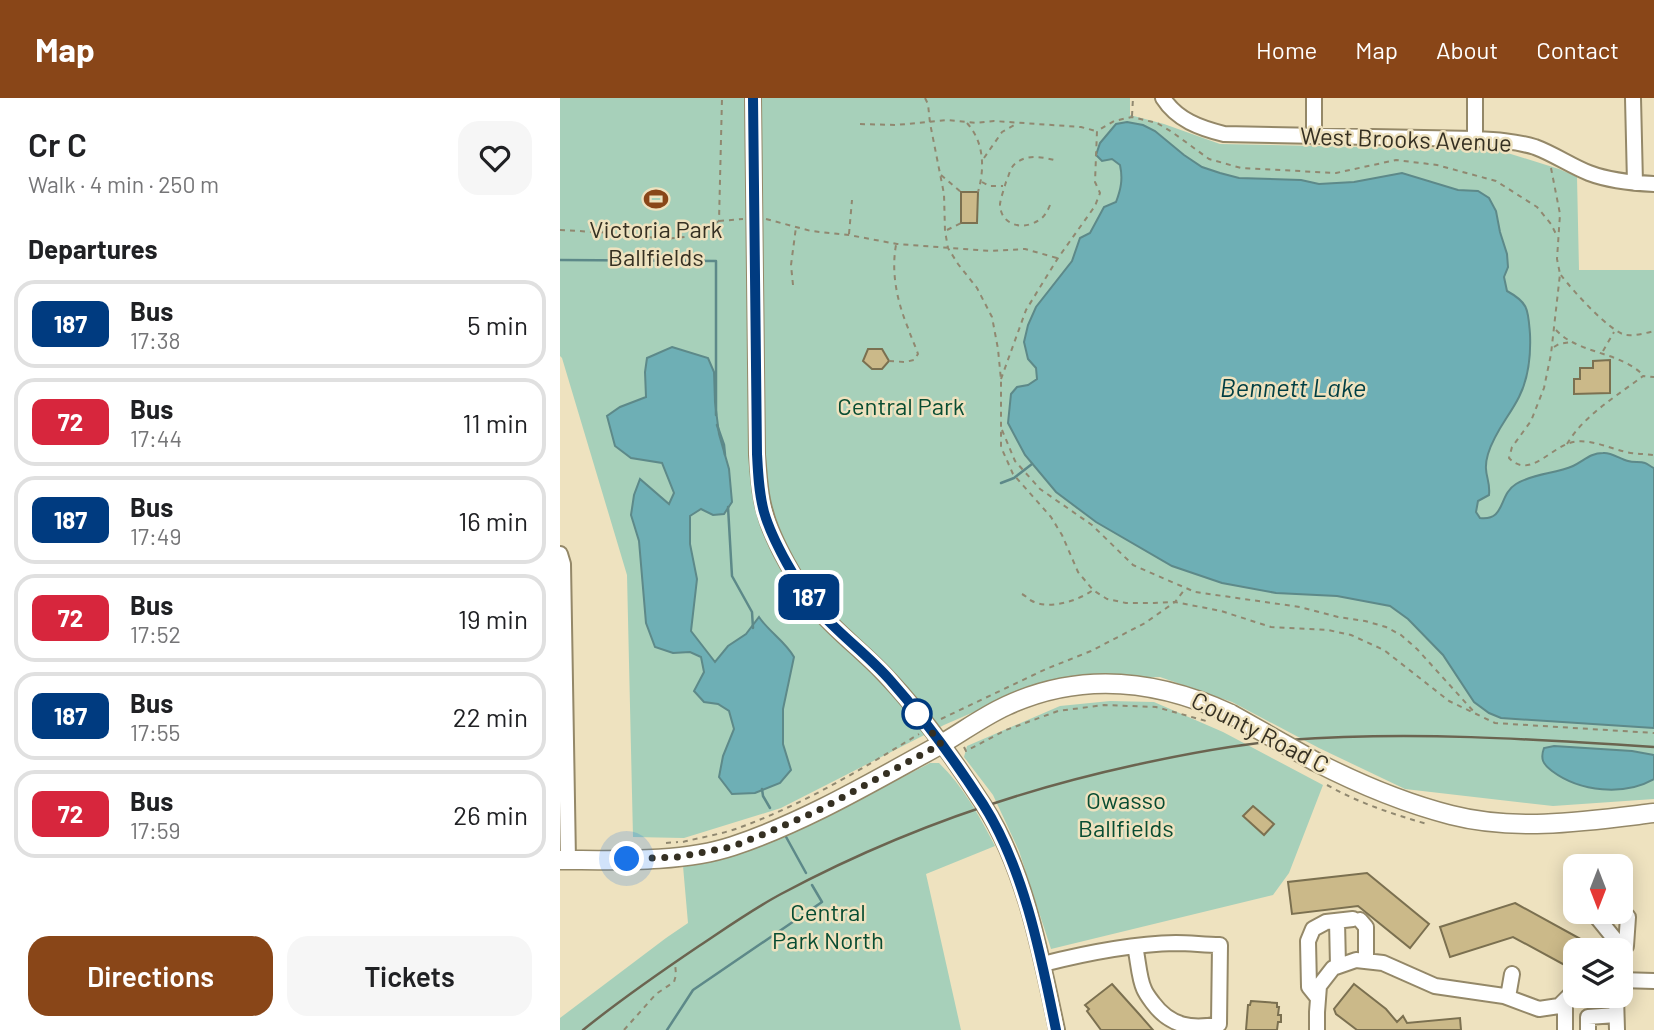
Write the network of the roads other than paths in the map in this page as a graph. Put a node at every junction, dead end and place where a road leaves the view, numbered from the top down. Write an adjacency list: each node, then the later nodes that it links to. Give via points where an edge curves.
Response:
1 (753, 98): 12 (street, via 757,454 764,511 816,608 882,671)
2 (1163, 98): 6 (street, West Brooks Avenue, via 1184,119 1210,131)
3 (1314, 98): 6 (street)
4 (1475, 98): 7 (street)
5 (1633, 98): 8 (street)
6 (1314, 137): 7 (street, West Brooks Avenue)
7 (1475, 139): 8 (street, West Brooks Avenue, via 1526,145 1588,172)
8 (1634, 183): 9 (street, West Brooks Avenue)
9 (1654, 184)
10 (560, 554): 11 (street)
11 (562, 636): 14 (street)
12 (941, 744): 13 (main road, County Road C, bridge, via 989,714 1061,688 1135,685 1206,702 1351,779 1452,815 1549,823); 14 (main road, County Road C, via 817,811 731,847 678,857); 18 (street, via 1001,836)
13 (1654, 813)
14 (564, 860)
15 (1337, 921): 17 (street, via 1357,920 1366,927); 19 (street); 24 (street, via 1313,929 1308,941 1309,987)
16 (1135, 946): 16 (street, via 1220,945 1219,1024 1199,1030 1180,1027 1159,1010 1143,989); 18 (street)
17 (1366, 961): 19 (street); 23 (street, via 1383,963 1435,986)
18 (1042, 964): 28 (street)
19 (1338, 966): 24 (street, via 1318,986)
20 (1512, 974): 23 (street)
21 (1633, 980): 22 (street)
22 (1654, 981)
23 (1508, 998): 25 (street, via 1539,1010)
24 (1317, 999): 29 (street)
25 (1563, 1002)
26 (1568, 1008): 30 (street)
27 (1617, 1023): 31 (street, via 1588,1017)
28 (1056, 1030)
29 (1317, 1030)
30 (1565, 1030)
31 (1588, 1030)

